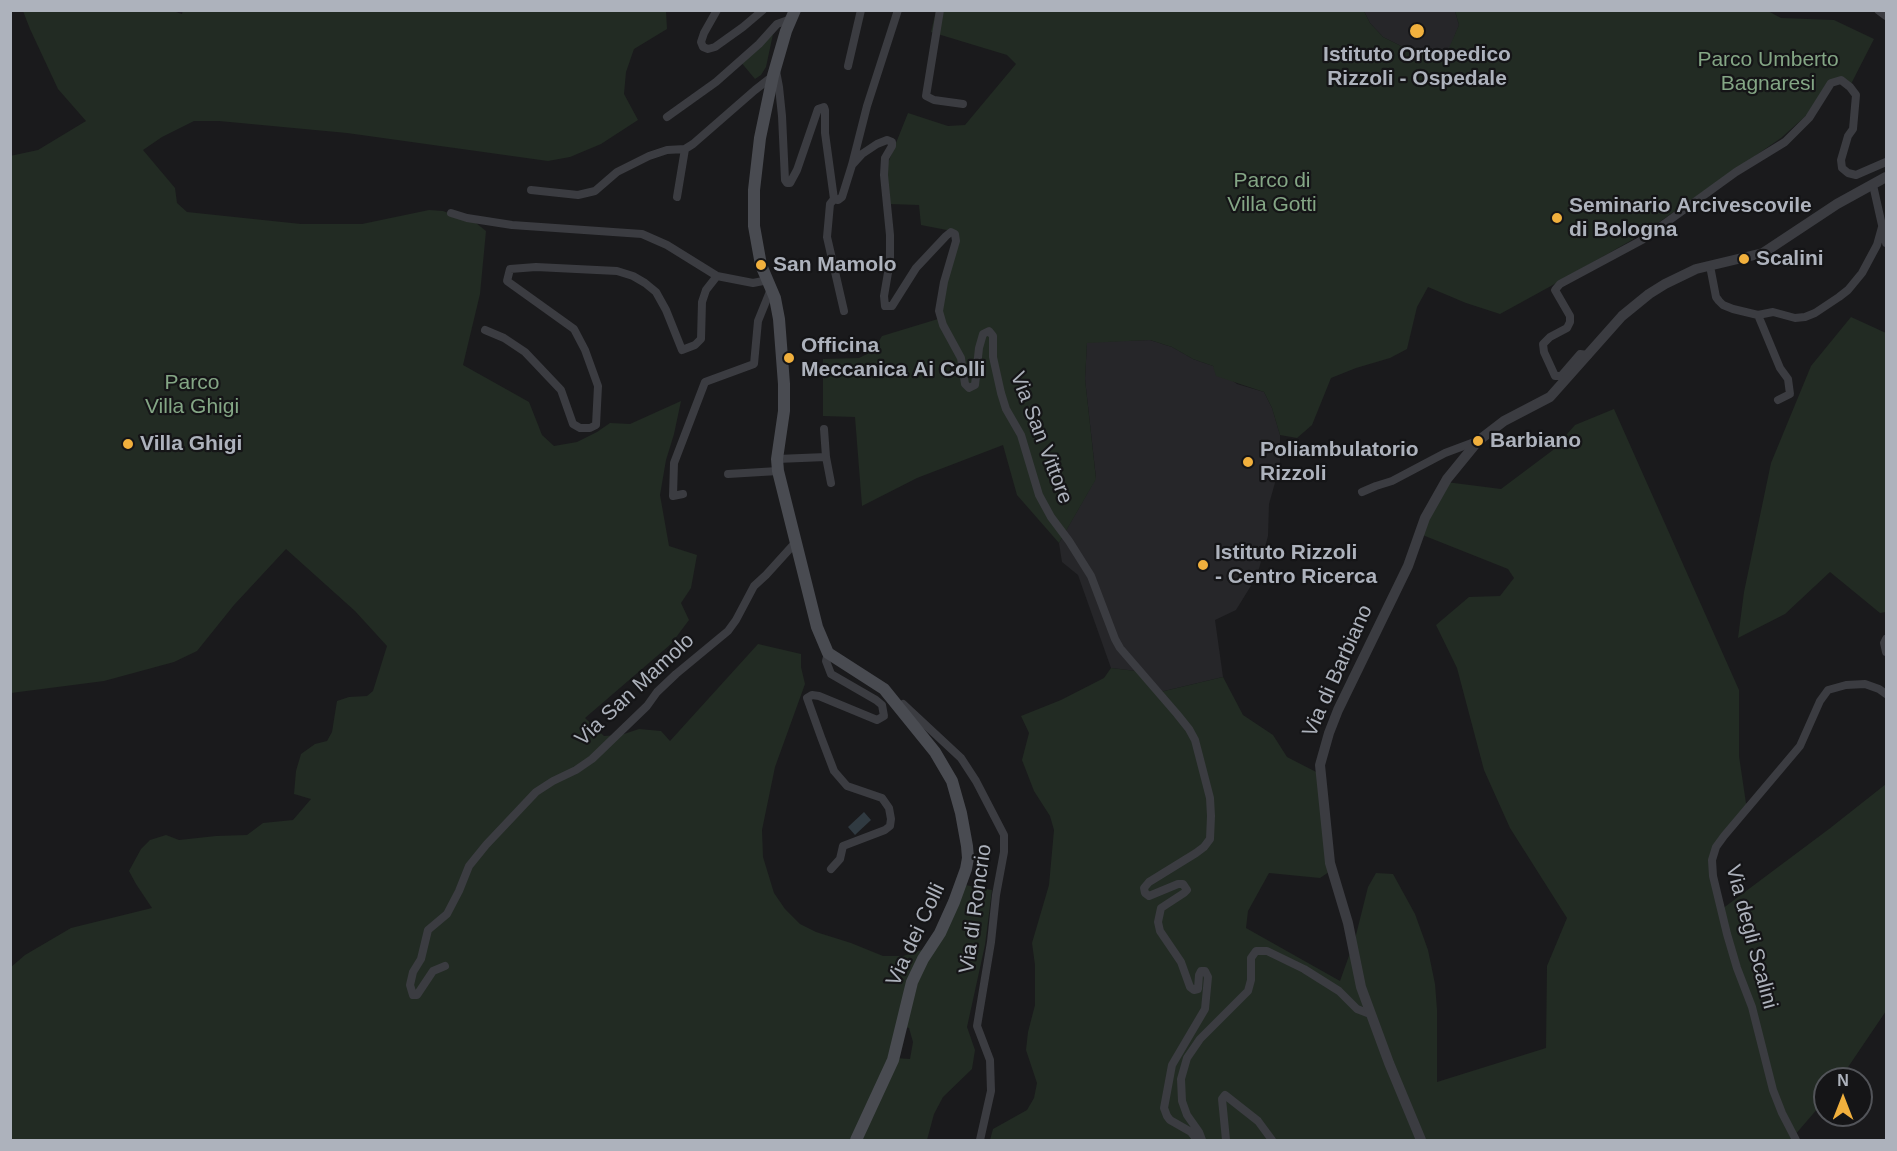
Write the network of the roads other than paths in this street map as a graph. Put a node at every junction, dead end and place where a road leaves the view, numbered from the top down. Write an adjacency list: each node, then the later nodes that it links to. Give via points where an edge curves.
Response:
1 (717, 10): 2 (street, via 701,42 708,49)
2 (763, 10)
3 (861, 10): 9 (street)
4 (898, 10): 15 (street)
5 (940, 10): 11 (street, via 926,96)
6 (1878, 10): 8 (street)
7 (793, 15): 10 (main road); 12 (street, via 777,24 716,82)
8 (1887, 16)
9 (848, 66)
10 (774, 72): 13 (street); 20 (street, via 781,106 785,180 790,183 797,170 818,109 824,107); 26 (main road, via 754,189 754,226 761,265)
11 (963, 104)
12 (667, 117)
13 (685, 148): 18 (street, via 649,156 616,172 595,191 578,195); 19 (street)
14 (1887, 162): 30 (street, via 1856,175 1842,168 1841,160 1853,129 1856,95 1841,80 1831,83 1809,118 1785,142 1642,240 1554,290 1570,316 1568,328 1543,344 1554,376 1561,376 1580,354)
15 (852, 165): 20 (street, via 842,197); 51 (street, Via San Vittore, via 877,144 892,142 885,158 884,175 890,235 885,306 892,306 916,268 946,236 955,234 939,311 961,358 965,384 969,388 975,385 979,348 983,334 989,331 1001,393 1021,435 1039,495 1091,576 1120,648 1195,740 1210,798 1210,839 1196,854 1144,888 1149,896 1183,884 1187,890 1161,908 1160,931 1181,962 1190,987 1198,989 1201,971 1208,977 1205,1009 1172,1065 1164,1108 1170,1120)
16 (1887, 177): 17 (street, Via di Barbiano)
17 (1873, 185): 22 (street); 24 (street, Via di Barbiano, via 1763,253)
18 (531, 190)
19 (677, 197)
20 (834, 200): 27 (street, via 830,204 827,237)
21 (451, 213): 25 (street, via 512,225 642,234)
22 (1882, 227): 23 (street); 28 (street, via 1862,273 1839,297 1805,317 1773,312)
23 (1887, 243)
24 (1710, 266): 28 (street, via 1719,301 1724,306); 30 (street, Via di Barbiano, via 1688,272 1649,294 1622,316)
25 (717, 276): 26 (street); 29 (street, via 702,302 701,339 682,350 656,292 633,276 617,271 510,269 507,281 574,329 585,350 598,386 596,425 590,428 573,424 561,390 525,352)
26 (770, 285): 35 (main road, via 779,319 784,384); 39 (street, via 758,321 754,364 705,382 674,463 673,496)
27 (844, 311)
28 (1758, 315): 31 (street, via 1788,379 1790,394)
29 (485, 330)
30 (1588, 355): 33 (street, Via di Barbiano, via 1550,397 1504,421)
31 (1778, 400)
32 (824, 429): 34 (street)
33 (1478, 441): 38 (street, Via di Barbiano); 48 (street, Via di Barbiano, via 1447,478 1425,518 1408,566 1338,710 1320,765 1330,863)
34 (826, 457): 35 (street); 37 (street)
35 (778, 465): 36 (street); 40 (main road)
36 (728, 474)
37 (831, 483)
38 (1362, 492)
39 (683, 494)
40 (795, 543): 43 (main road, via 820,637); 47 (street, Via San Mamolo, via 754,586 728,632 676,674 592,759 536,792 469,866 447,914 428,930 410,985 413,996 433,971)
41 (1887, 639): 42 (street)
42 (1887, 652)
43 (828, 653): 44 (main road); 46 (street, via 826,661 831,674 876,700 882,705 884,716 878,720 812,695 807,698 809,706 834,771 848,786 882,798 891,819 885,830 843,846 840,859)
44 (884, 689): 49 (main road, Via dei Colli, via 935,752 952,781 968,858 940,933 912,982 893,1059); 50 (street, Via di Roncrio, via 961,758 1004,835 977,1026 990,1060 991,1090)
45 (1887, 694): 56 (street, Via degli Scalini, via 1864,684 1828,690 1800,746 1724,836 1712,860 1727,934 1752,1007 1773,1090)
46 (831, 869)
47 (445, 966)
48 (1370, 1014): 52 (street, via 1305,969 1267,951 1256,951 1251,958 1248,991 1186,1058 1181,1079 1182,1101); 55 (street, Via di Barbiano)
49 (856, 1140)
50 (980, 1140)
51 (1197, 1140)
52 (1202, 1140)
53 (1226, 1140): 54 (street, via 1222,1099 1225,1095 1258,1121)
54 (1272, 1140)
55 (1421, 1140)
56 (1796, 1140)

